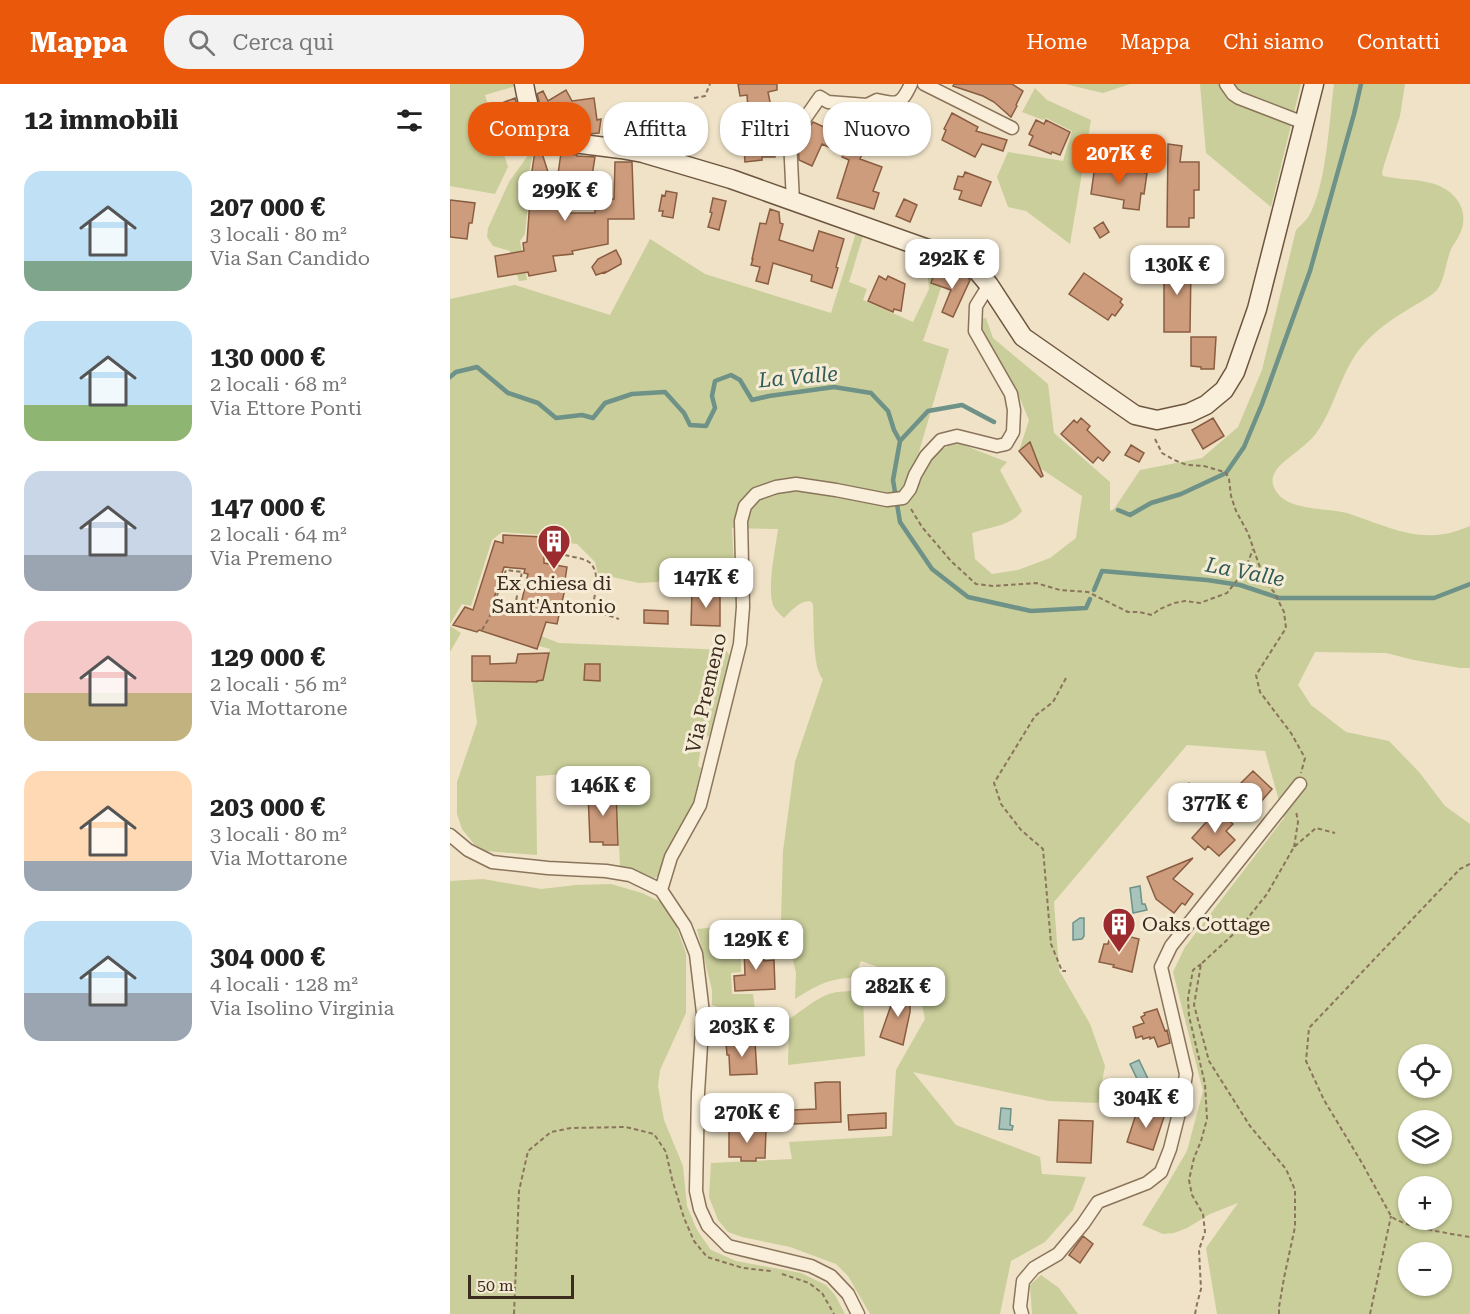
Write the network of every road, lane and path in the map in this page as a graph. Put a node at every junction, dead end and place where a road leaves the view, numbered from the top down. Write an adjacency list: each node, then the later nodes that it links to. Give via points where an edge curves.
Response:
1 (524, 84): 10 (street, via 529,108 544,138 644,153)
2 (710, 84): 7 (path, via 705,96)
3 (911, 84): 10 (street, via 905,96 892,104 877,100 867,105 828,102 820,97 790,140)
4 (924, 84): 9 (street)
5 (1226, 84): 8 (street, via 1239,98)
6 (1314, 84): 8 (street)
7 (694, 98)
8 (1304, 123): 11 (street, via 1257,309 1235,372 1224,390 1206,405 1158,420 1135,415 1023,337)
9 (1012, 128)
10 (793, 202): 11 (street, via 974,267)
11 (988, 285): 13 (street, via 976,306 975,331 1011,394 1013,432 1006,444 997,446 957,436 941,440 926,456)
12 (1155, 439): 14 (path, via 1162,453 1174,460 1226,474 1233,504)
13 (904, 496): 14 (path, via 922,527 976,584 1036,583 1088,592 1128,612 1152,615 1174,603 1200,603 1227,593 1245,570); 27 (street, Via Premeno, via 887,500 796,484 756,494 745,506 741,521 744,607 740,644 700,805 671,857)
14 (1253, 549): 22 (path, via 1265,582 1282,608 1286,628 1256,675 1260,692 1305,758)
15 (565, 555): 18 (path, via 588,561 593,567 597,582)
16 (494, 603): 16 (path, via 506,570 522,572 515,606); 20 (path)
17 (566, 603): 18 (path)
18 (592, 610): 19 (path)
19 (619, 619)
20 (482, 630)
21 (1066, 678): 29 (path, via 1053,702 1035,716 994,783 1001,804 1021,830 1043,849 1051,944 1062,971)
22 (1296, 788): 25 (path, via 1298,822); 35 (street, via 1172,946 1161,967 1186,1074 1170,1149 1161,1172 1147,1183 1098,1202 1058,1254 1034,1268 1023,1281)
23 (1335, 833): 25 (path, via 1316,828)
24 (450, 835): 27 (street, via 492,862 606,871 630,875)
25 (1294, 847): 28 (path, via 1267,894)
26 (1470, 864): 30 (path, via 1460,869 1309,1028 1306,1061)
27 (661, 890): 34 (street, via 685,926 698,966 703,1013 696,1191 700,1209 708,1226 728,1246 811,1266 831,1276 848,1294)
28 (1201, 964): 36 (path, via 1193,970 1188,998 1205,1084 1207,1119 1189,1180 1203,1214 1204,1232 1199,1250 1201,1288); 37 (path, via 1194,1005 1209,1061 1250,1126 1286,1169 1295,1190 1295,1227)
29 (1066, 971)
30 (1391, 1216): 31 (path, via 1395,1221); 38 (path)
31 (1470, 1237)
32 (514, 1314): 33 (path, via 519,1191 528,1151 551,1132 626,1127 654,1134 666,1152 684,1218 694,1241 707,1257 809,1283 822,1293)
33 (834, 1314)
34 (858, 1314)
35 (1022, 1314)
36 (1195, 1314)
37 (1279, 1314)
38 (1370, 1314)

